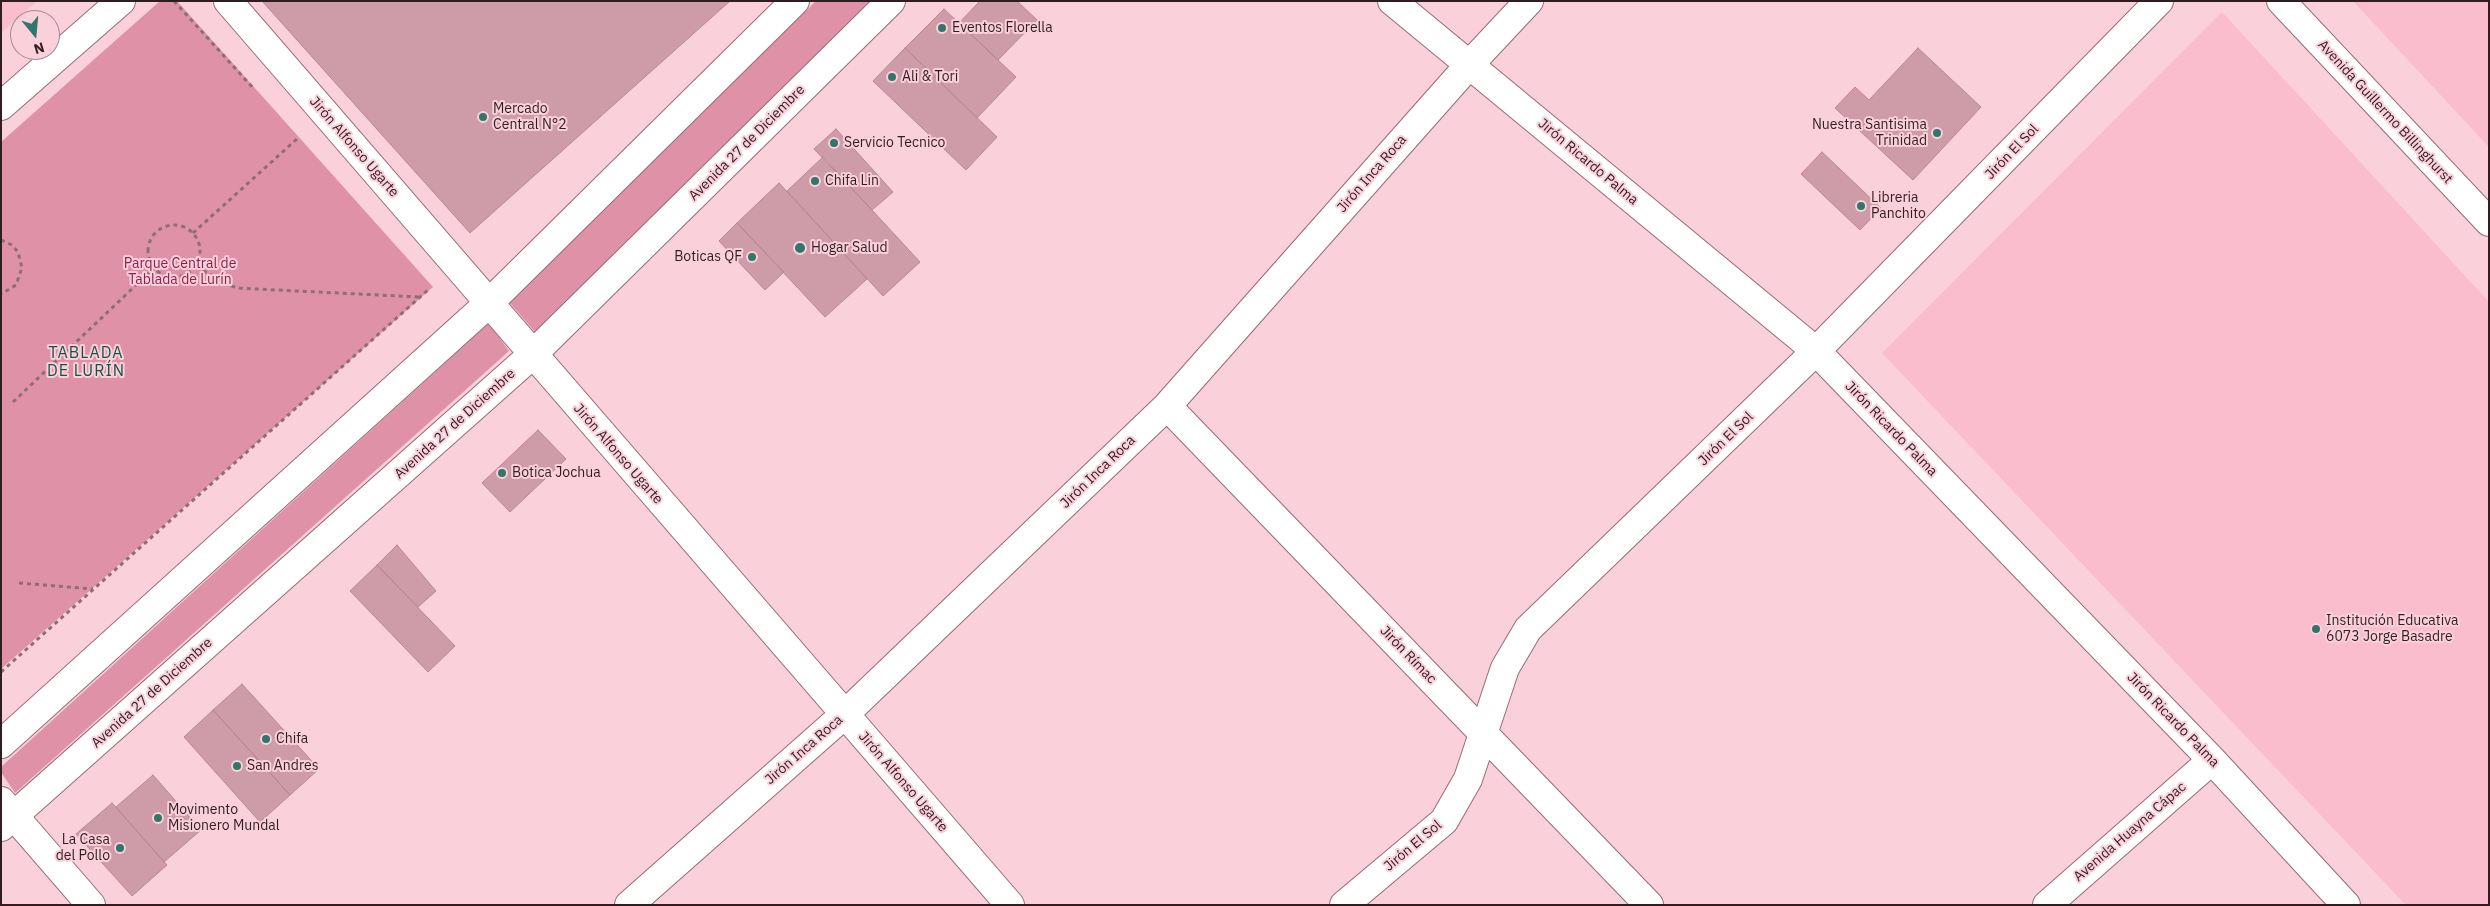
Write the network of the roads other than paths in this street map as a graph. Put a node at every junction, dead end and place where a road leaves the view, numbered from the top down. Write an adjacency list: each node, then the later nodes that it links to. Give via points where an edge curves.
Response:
1 (121, 1): 10 (street)
2 (228, 1): 12 (street, Jirón Alfonso Ugarte)
3 (795, 1): 12 (street)
4 (891, 1): 14 (street, Avenida 27 de Diciembre)
5 (1392, 1): 9 (street, Jirón Ricardo Palma)
6 (1529, 1): 9 (street, Jirón Inca Roca)
7 (2159, 1): 13 (street, Jirón El Sol)
8 (2281, 1): 11 (street, Avenida Guillermo Billinghurst)
9 (1470, 64): 13 (street, Jirón Ricardo Palma); 15 (street, Jirón Inca Roca)
10 (1, 106)
11 (2489, 222)
12 (488, 304): 14 (street, Jirón Alfonso Ugarte); 18 (street)
13 (1816, 351): 17 (street, Jirón El Sol, via 1528,629 1505,668); 19 (street, Jirón Ricardo Palma)
14 (532, 355): 16 (street, Jirón Alfonso Ugarte); 20 (street, Avenida 27 de Diciembre)
15 (1168, 406): 16 (street, Jirón Inca Roca); 17 (street, Jirón Rímac)
16 (844, 715): 22 (street, Jirón Inca Roca); 23 (street, Jirón Alfonso Ugarte)
17 (1482, 732): 24 (street, Jirón El Sol, via 1468,779 1444,821); 25 (street, Jirón Rímac)
18 (1, 744)
19 (2212, 760): 26 (street, Avenida Huayna Cápac); 27 (street, Jirón Ricardo Palma)
20 (6, 815): 21 (street)
21 (90, 905)
22 (628, 905)
23 (1010, 905)
24 (1344, 905)
25 (1649, 905)
26 (2047, 905)
27 (2346, 905)

